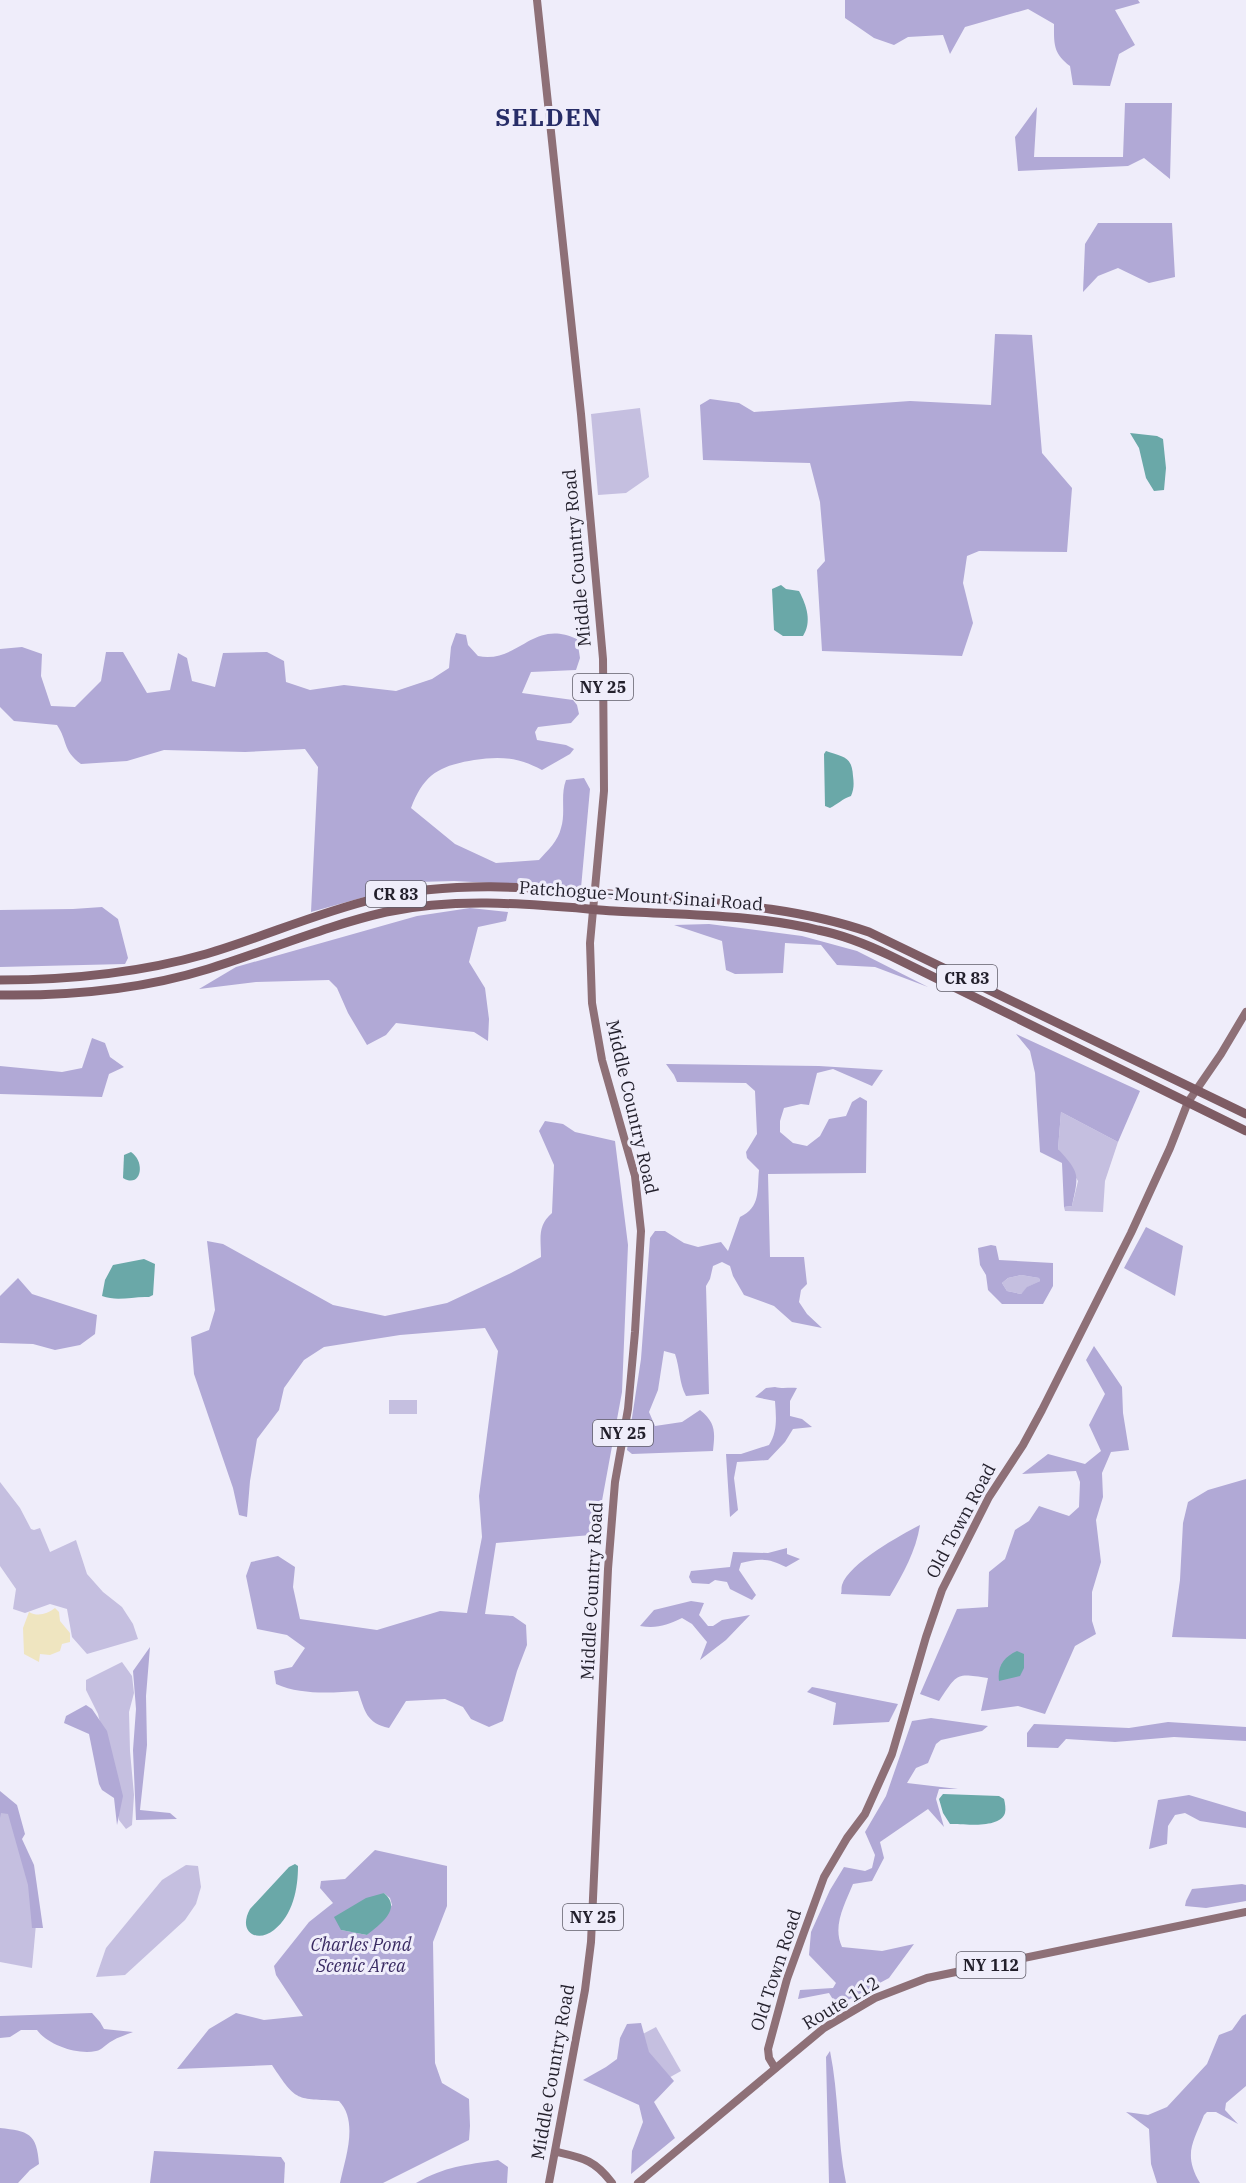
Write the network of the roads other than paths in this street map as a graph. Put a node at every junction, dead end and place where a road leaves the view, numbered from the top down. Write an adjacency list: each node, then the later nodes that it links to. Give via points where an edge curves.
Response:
1 (537, 0): 2 (main road, Middle Country Road / NY 25, via 600,608 604,791)
2 (595, 893): 3 (main road, Middle Country Road / NY 25); 4 (highway, Patchogue-Mount Sinai Road / CR 83, via 494,886 414,891 362,902 170,963 83,977); 7 (highway, Patchogue-Mount Sinai Road / CR 83, via 781,910 851,926 904,947)
3 (593, 909): 5 (highway, Patchogue-Mount Sinai Road / CR 83, via 496,902 422,906 366,917 208,969 143,985 70,994); 8 (highway, Patchogue-Mount Sinai Road / CR 83, via 763,921 837,935 900,960); 13 (main road, Middle Country Road / NY 25, via 592,1003 602,1060 635,1176 640,1231 628,1409 615,1482 609,1559 591,1942)
4 (0, 980)
5 (0, 995)
6 (1246, 1012): 7 (main road, Old Town Road)
7 (1196, 1089): 8 (main road, Old Town Road); 9 (highway, Patchogue-Mount Sinai Road / CR 83)
8 (1188, 1102): 10 (highway, Patchogue-Mount Sinai Road / CR 83); 12 (main road, Old Town Road, via 1131,1233 1042,1410 989,1497 942,1590 884,1774 866,1814 824,1877 787,1979 768,2049)
9 (1246, 1114)
10 (1246, 1131)
11 (1246, 1912): 12 (main road, Route 112 / NY 112, via 927,1978 875,1998 824,2028)
12 (775, 2068): 16 (main road, Route 112 / NY 112)
13 (557, 2152): 14 (main road, Middle Country Road / NY 25); 15 (main road, via 590,2161)
14 (549, 2183)
15 (612, 2183)
16 (638, 2183)

